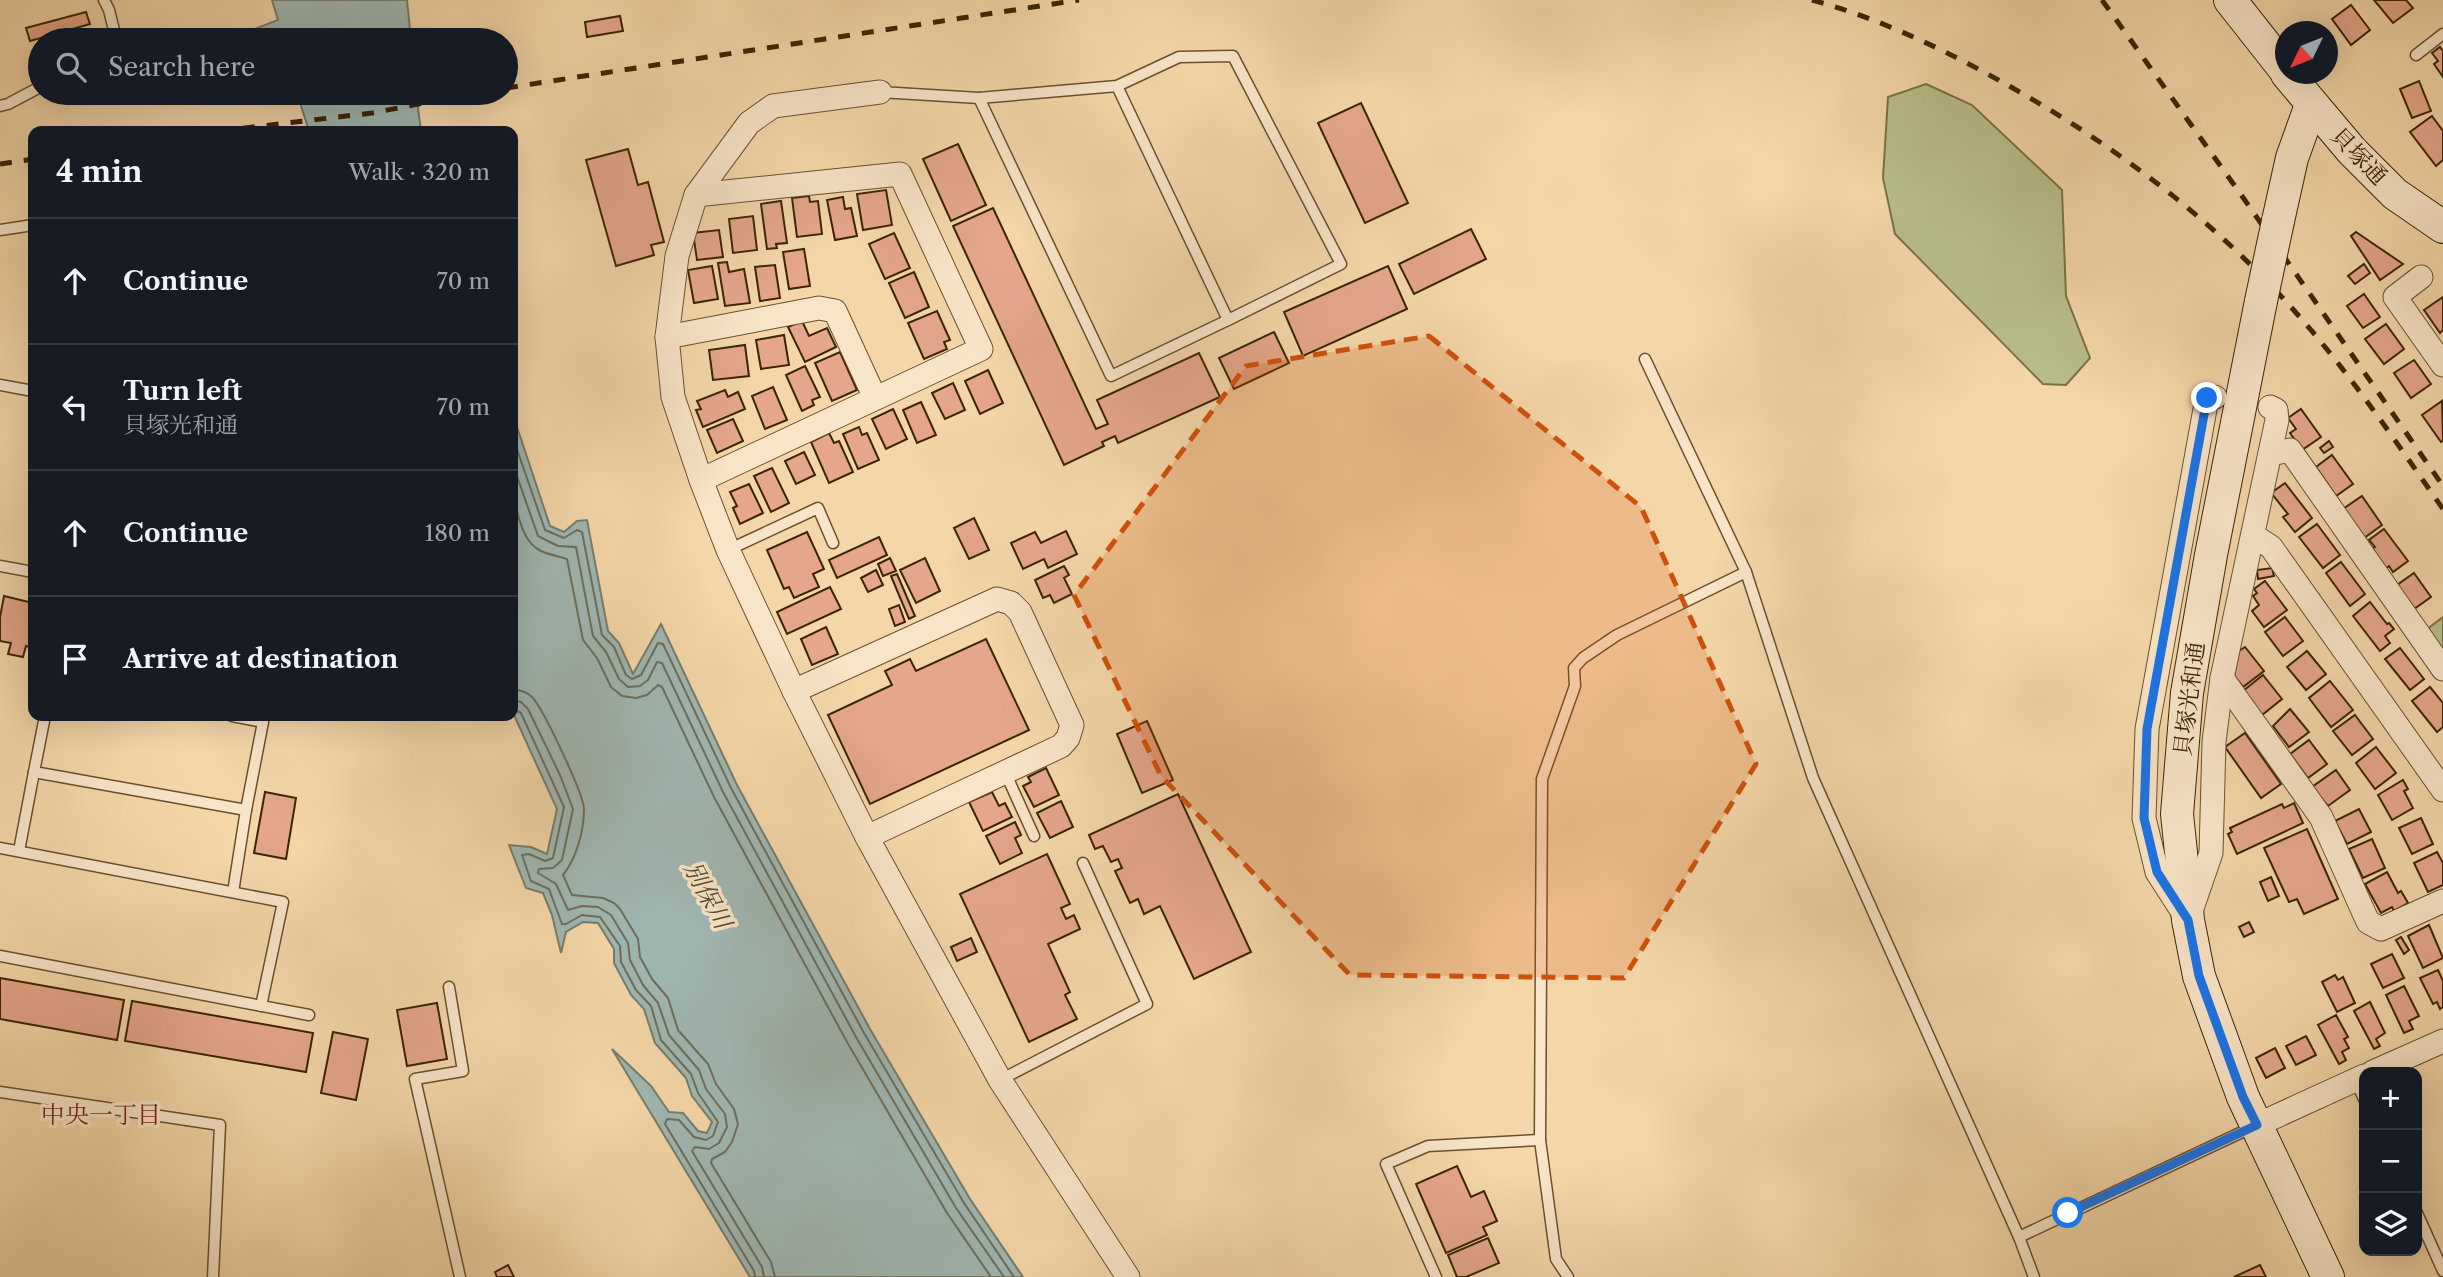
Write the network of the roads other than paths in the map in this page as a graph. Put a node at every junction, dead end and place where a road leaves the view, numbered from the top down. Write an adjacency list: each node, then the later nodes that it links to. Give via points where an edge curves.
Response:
1 (104, 0): 3 (lane)
2 (2230, 0): 6 (street, 貝塚通)
3 (114, 28)
4 (2443, 34): 5 (lane)
5 (2416, 55)
6 (2275, 58)
7 (2295, 84): 12 (street, 貝塚通)
8 (1117, 86): 11 (lane); 19 (lane); 19 (lane, via 1179,57 1233,56 1341,264)
9 (880, 92): 11 (lane); 14 (street, via 773,106 750,123)
10 (28, 93): 13 (lane)
11 (979, 98): 19 (lane, via 1111,376)
12 (2312, 105): 16 (street, 貝塚通, via 2395,194); 52 (street, 貝塚光和通, bridge, via 2292,158 2278,221 2187,693 2176,814)
13 (0, 106)
14 (696, 195): 20 (street, via 677,256); 26 (street, via 900,174 981,349)
15 (28, 226): 17 (lane)
16 (2443, 227)
17 (0, 230)
18 (2421, 277): 22 (street, via 2395,297)
19 (1228, 320)
20 (667, 337): 26 (street, via 818,308 835,311); 29 (street, via 673,397)
21 (1645, 359): 35 (lane)
22 (2443, 365)
23 (0, 385): 24 (lane)
24 (28, 390)
25 (2215, 397): 52 (street, via 2207,398 2147,729 2144,818 2157,872)
26 (875, 398): 29 (street)
27 (2270, 407): 28 (street, via 2276,410 2277,420)
28 (2270, 454): 30 (street); 36 (street, via 2290,450)
29 (701, 480): 32 (street)
30 (2254, 536): 37 (street); 43 (street, via 2271,547)
31 (833, 543): 32 (lane, via 818,508)
32 (728, 550): 38 (street)
33 (0, 566): 34 (lane)
34 (28, 571)
35 (1746, 572): 63 (lane, via 1617,635 1574,668 1575,686 1542,779); 65 (lane, via 1814,778)
36 (2443, 669)
37 (2222, 678): 51 (street, via 2321,817 2368,922 2381,929); 52 (street, via 2214,742 2211,853)
38 (794, 691): 42 (street, via 997,599 1011,603 1020,612 1072,725 1061,746); 46 (street)
39 (44, 721): 41 (lane)
40 (258, 721): 44 (lane, via 263,722)
41 (34, 772): 44 (lane); 48 (lane)
42 (1005, 772): 45 (lane); 46 (street)
43 (2443, 790)
44 (246, 810): 50 (lane)
45 (1034, 836)
46 (867, 837): 59 (street)
47 (0, 848): 48 (lane)
48 (19, 851): 50 (lane)
49 (1083, 863): 59 (lane, via 1147,1004)
50 (233, 892): 55 (lane, via 283,902)
51 (2443, 901)
52 (2188, 920): 62 (street, 貝塚光和通, via 2199,976)
53 (0, 956): 55 (lane)
54 (449, 987): 68 (lane, via 463,1071 415,1079)
55 (261, 1006): 56 (lane)
56 (309, 1015)
57 (2443, 1041): 58 (street)
58 (2393, 1067)
59 (1000, 1080): 69 (street)
60 (2359, 1084): 62 (street)
61 (0, 1092): 67 (lane, via 220,1125)
62 (2257, 1125): 65 (lane); 73 (street, 貝塚光和通)
63 (1540, 1140): 70 (lane, via 1428,1146 1386,1164); 71 (lane, via 1556,1259)
64 (2422, 1224): 66 (lane)
65 (2019, 1237): 72 (lane)
66 (2443, 1271)
67 (213, 1277)
68 (460, 1277)
69 (1128, 1277)
70 (1436, 1277)
71 (1568, 1277)
72 (2034, 1277)
73 (2328, 1277)

